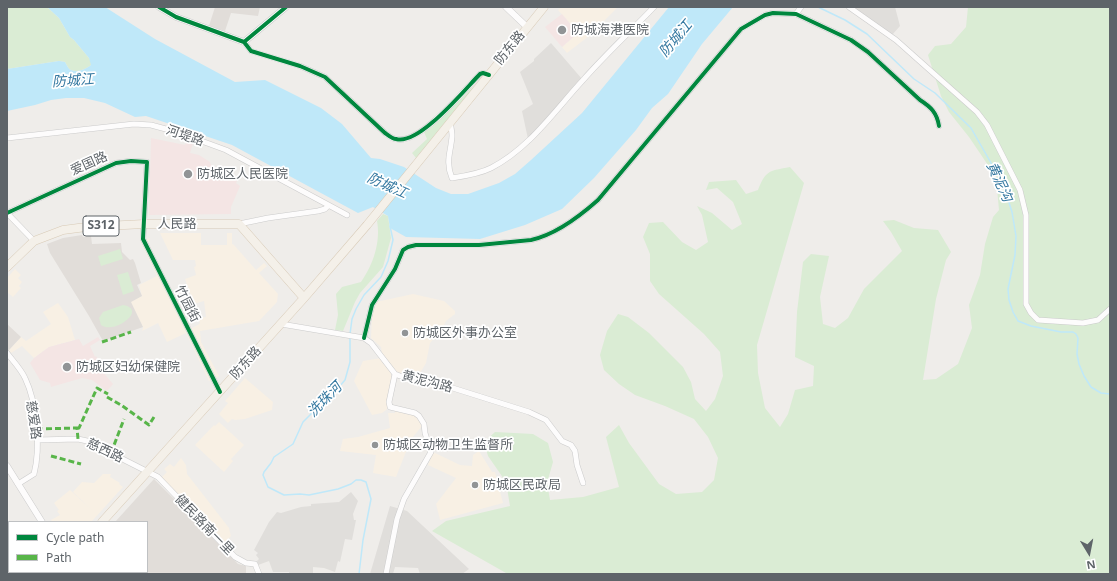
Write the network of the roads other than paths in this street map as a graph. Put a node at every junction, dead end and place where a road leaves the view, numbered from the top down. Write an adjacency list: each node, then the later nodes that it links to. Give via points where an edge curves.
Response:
1 (159, 7): 10 (street, via 176,17)
2 (286, 7): 10 (street)
3 (506, 7): 9 (street)
4 (544, 7): 9 (main road, 防东路)
5 (654, 7): 12 (street, via 584,78 526,144 490,169 452,178 448,166 452,134)
6 (801, 7): 8 (street)
7 (849, 7): 23 (street, via 896,40 977,112 987,125 1020,190 1026,215 1025,290 1026,304 1031,313 1038,320 1083,323 1098,320)
8 (796, 14): 13 (street, via 851,40 868,52 933,110); 25 (street, via 765,15 741,28 598,200 575,219 531,240 465,246 416,245 403,250 395,269 372,305)
9 (527, 27): 11 (main road, 防东路)
10 (244, 42): 11 (street, via 251,51 300,66 325,77 385,133 396,140 411,137 428,127 480,74)
11 (489, 75): 12 (main road, 防东路)
12 (450, 122): 22 (main road, 防东路, via 372,220)
13 (939, 126)
14 (7, 138): 15 (street, 河堤路, via 134,124 151,125 226,150)
15 (328, 206): 17 (street, 河堤路); 19 (street, 人民路, via 318,211)
16 (7, 213): 18 (street, 爱国路, via 116,163 148,162); 20 (street)
17 (346, 215)
18 (144, 224): 19 (main road, 人民路 / S312); 20 (main road, 人民路 / S312, via 63,230); 28 (street, 竹园街, via 143,239)
19 (239, 224): 22 (main road)
20 (34, 241): 21 (main road, 人民路 / S312)
21 (7, 266)
22 (304, 298): 24 (main road, 防东路)
23 (1110, 309)
24 (281, 324): 25 (street); 28 (main road, 防东路)
25 (364, 338): 27 (street, 黄泥沟路, via 371,343)
26 (7, 353): 29 (street, 慈爱路, via 27,384 37,422)
27 (395, 374): 32 (street, 黄泥沟路, via 421,378 529,412 546,420 562,441 571,445 575,451); 37 (street, via 390,407 419,416 424,424 431,452 404,499 397,519)
28 (220, 392): 31 (main road, 防东路)
29 (37, 440): 31 (street, 慈西路, via 87,441); 33 (street, 慈爱路, via 34,474)
30 (7, 466): 33 (street)
31 (147, 472): 35 (main road, 防东路); 36 (street, 健民路南一里, via 158,477 235,557 246,563 255,564)
32 (583, 483)
33 (18, 484): 34 (street)
34 (41, 521)
35 (103, 521)
36 (259, 574)
37 (386, 574)

